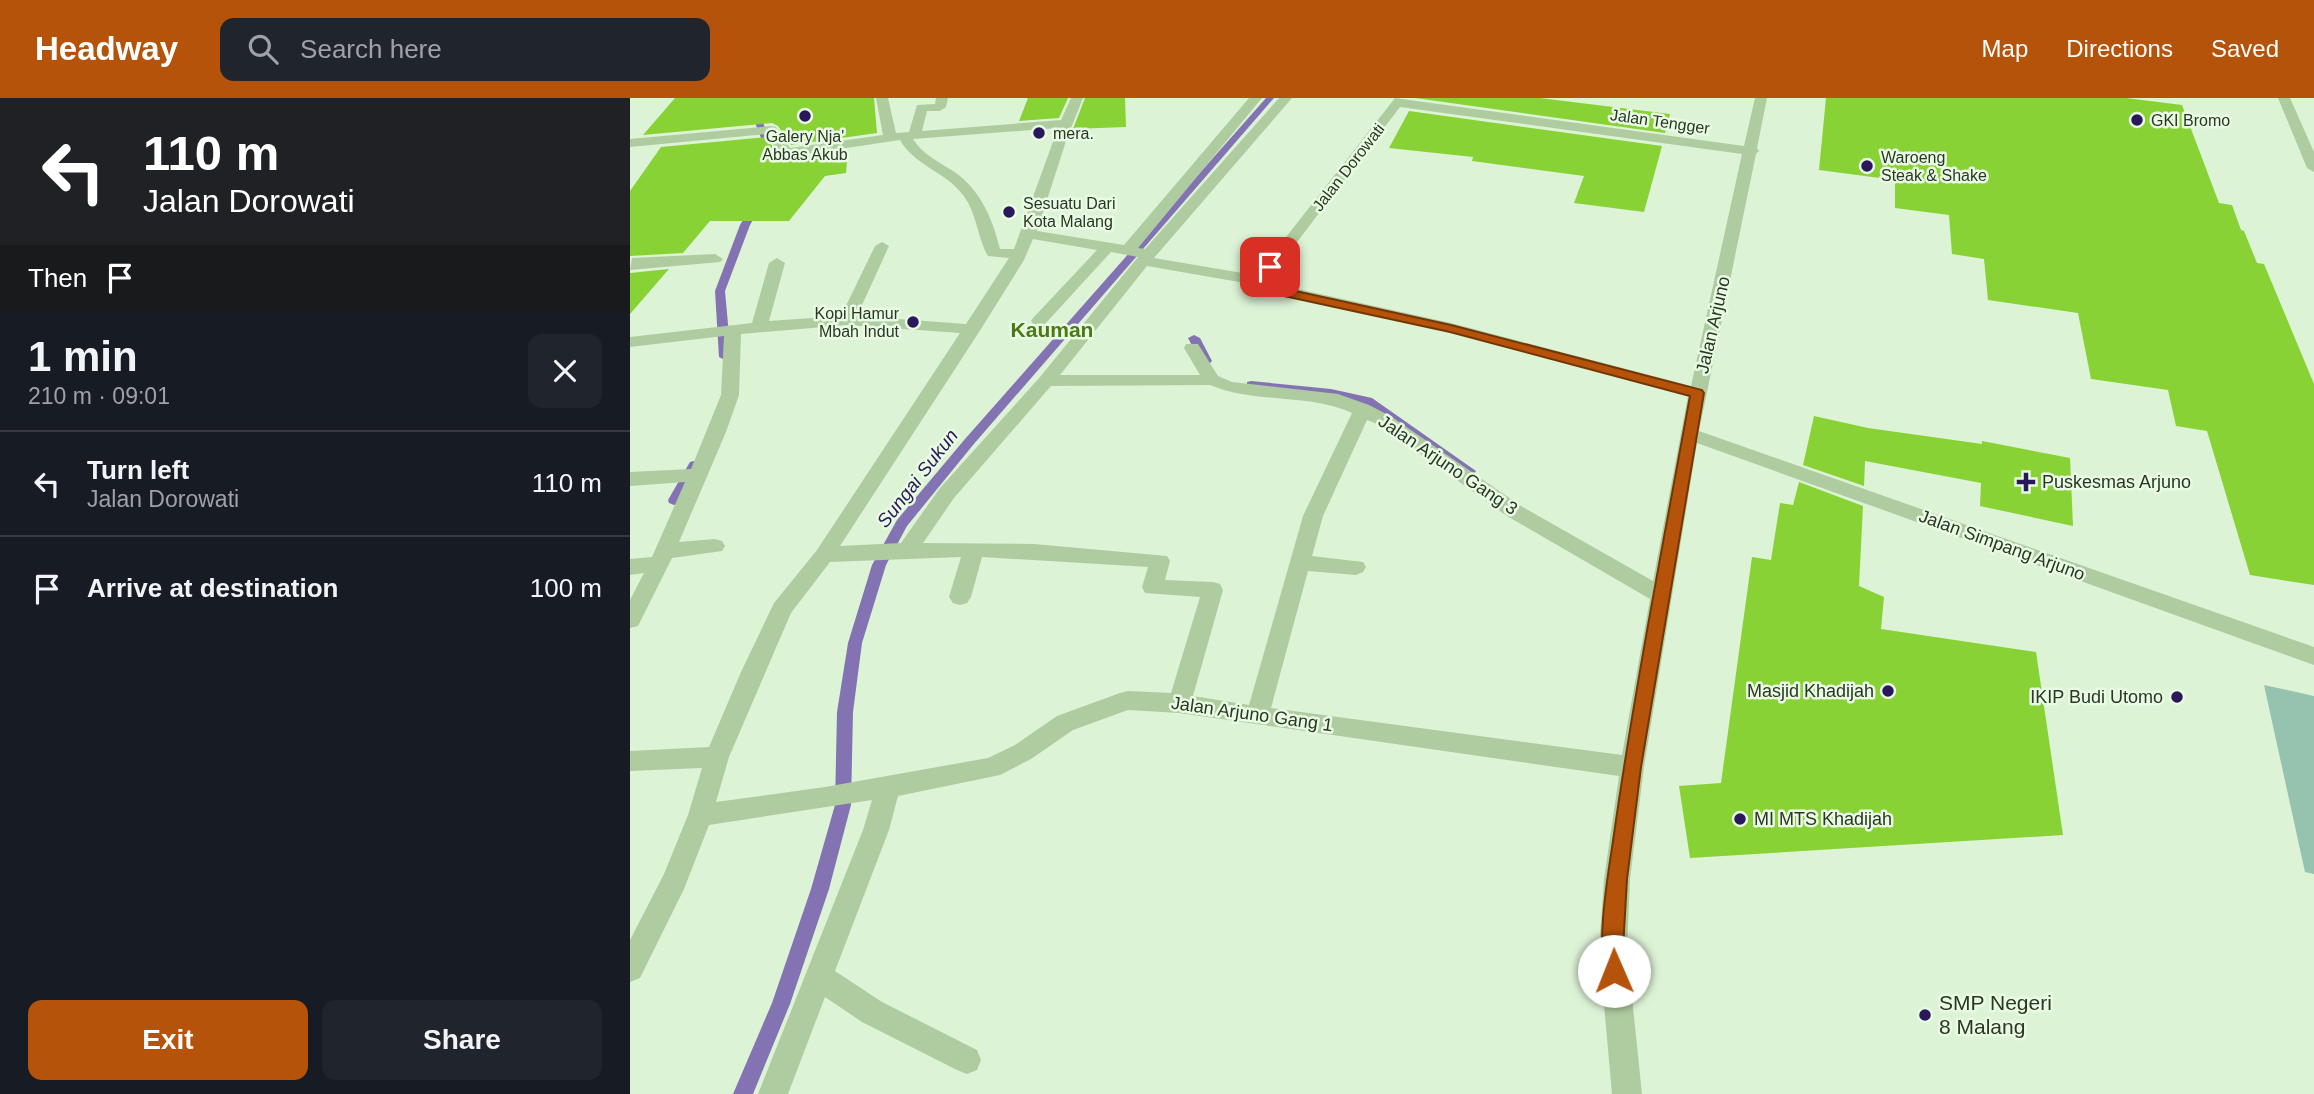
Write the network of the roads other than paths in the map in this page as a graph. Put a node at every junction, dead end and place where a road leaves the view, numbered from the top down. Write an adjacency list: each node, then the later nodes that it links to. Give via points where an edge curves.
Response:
1 (882, 98): 10 (street)
2 (942, 98): 10 (street, via 940,107 915,109)
3 (1077, 98): 9 (street)
4 (1256, 98): 17 (street)
5 (1286, 98): 19 (street)
6 (1761, 98): 12 (street, Jalan Arjuno)
7 (2284, 98): 13 (street)
8 (1399, 100): 12 (street, Jalan Tengger); 23 (street, Jalan Dorowati, via 1270,267)
9 (1064, 124): 10 (street); 14 (street)
10 (903, 136): 11 (street, via 786,153 771,130); 18 (street, via 920,155 963,186 989,229 993,253)
11 (630, 143)
12 (1752, 151): 33 (street, Jalan Arjuno)
13 (2314, 168)
14 (1030, 234): 16 (street); 18 (street)
15 (882, 246): 24 (street)
16 (1108, 247): 17 (street); 25 (street)
17 (1127, 251): 19 (street)
18 (1020, 254): 27 (street)
19 (1146, 258): 23 (street); 32 (street)
20 (715, 259): 22 (street)
21 (777, 263): 26 (street)
22 (630, 265)
23 (1272, 283): 33 (street, via 1288,293 1439,326)
24 (848, 320): 26 (street); 27 (street)
25 (1040, 321)
26 (760, 327): 28 (street)
27 (973, 329): 41 (street)
28 (731, 330): 29 (street); 36 (street, via 730,395)
29 (630, 342)
30 (1192, 348): 31 (street)
31 (1212, 380): 32 (street, Jalan Arjuno Gang 3); 34 (street, Jalan Arjuno Gang 3, via 1229,387 1338,400)
32 (1046, 381): 39 (street, via 947,493)
33 (1697, 393): 35 (street, Jalan Arjuno)
34 (1363, 409): 43 (street, via 1313,516); 46 (street, Jalan Arjuno Gang 3, via 1514,511)
35 (1689, 434): 46 (street, Jalan Arjuno); 49 (street, Jalan Simpang Arjuno)
36 (695, 475): 37 (street); 42 (street)
37 (630, 479)
38 (715, 545): 42 (street)
39 (908, 549): 40 (street); 41 (street)
40 (973, 552): 47 (street); 50 (street, via 1160,561 1152,587 1213,590)
41 (824, 555): 52 (street, via 782,608)
42 (662, 557): 44 (street); 48 (street)
43 (1300, 563): 45 (street); 51 (street)
44 (630, 567)
45 (1356, 567)
46 (1662, 596): 54 (street, Jalan Arjuno)
47 (960, 597)
48 (630, 620)
49 (2314, 656)
50 (1179, 702): 51 (street, Jalan Arjuno Gang 1); 55 (street, Jalan Arjuno Gang 1, via 1128,700 1109,705 1065,723 992,768)
51 (1257, 716): 54 (street, Jalan Arjuno Gang 1)
52 (717, 757): 53 (street); 56 (street)
53 (630, 761)
54 (1632, 767): 61 (street, Jalan Arjuno, via 1613,949)
55 (888, 787): 56 (street, Jalan Arjuno Gang 1); 58 (street)
56 (700, 815): 57 (street, via 675,880)
57 (630, 968)
58 (819, 977): 59 (street, via 872,1012); 60 (street)
59 (967, 1060)
60 (774, 1094)
61 (1627, 1094)

